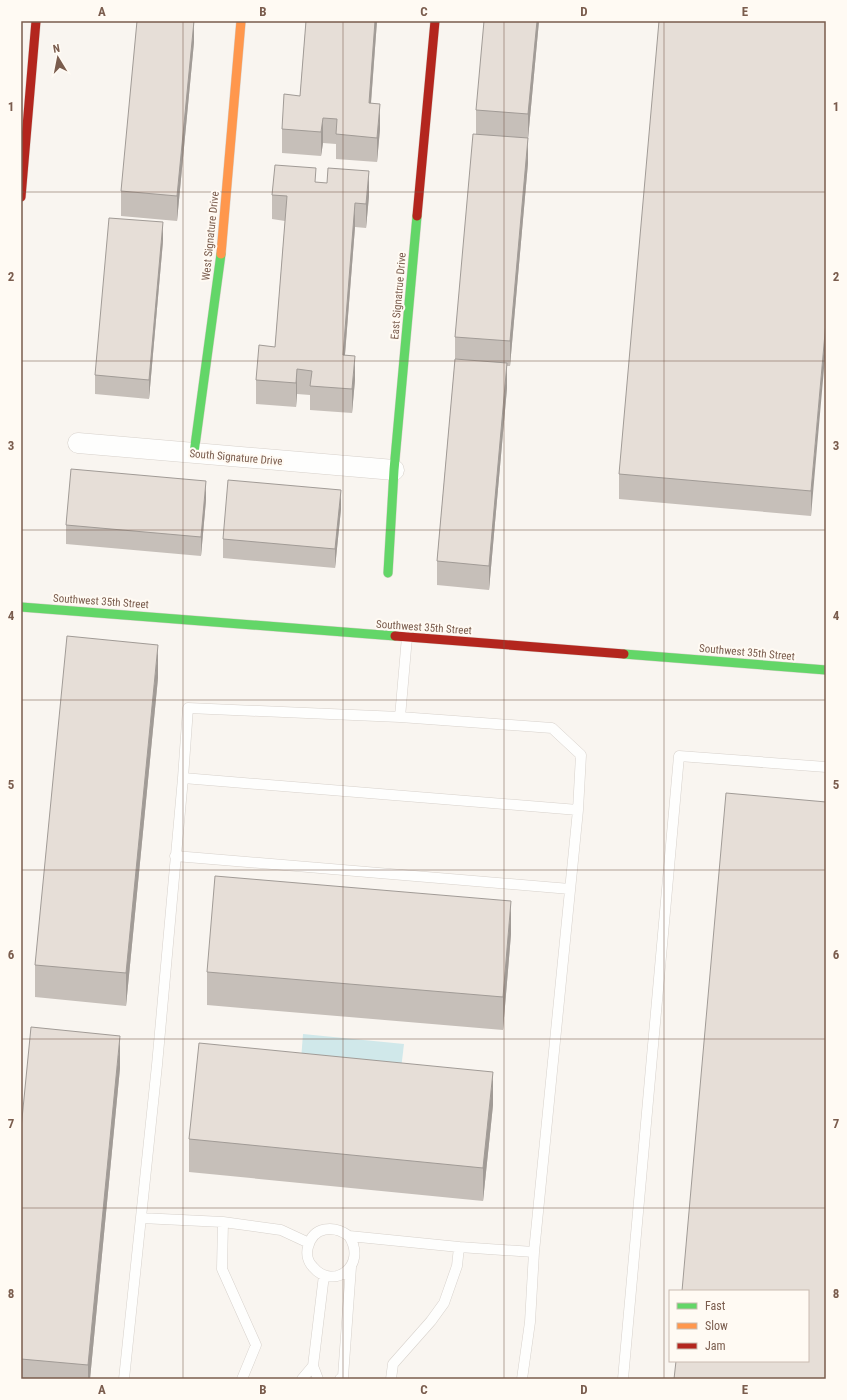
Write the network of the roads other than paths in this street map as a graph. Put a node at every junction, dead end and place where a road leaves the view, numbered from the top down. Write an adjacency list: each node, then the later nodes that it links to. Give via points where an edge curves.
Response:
1 (36, 21): 4 (street)
2 (241, 21): 6 (street, West Signature Drive, via 220,262)
3 (434, 21): 7 (street, East Signatrue Drive)
4 (21, 198)
5 (78, 443): 6 (street, South Signature Drive)
6 (194, 453): 7 (street, South Signature Drive)
7 (394, 470): 8 (street, East Signatrue Drive)
8 (388, 573)
9 (21, 607): 10 (street, Southwest 35th Street)
10 (407, 637): 11 (street, Southwest 35th Street); 12 (lane)
11 (826, 670)
12 (400, 718): 14 (lane, via 188,708); 15 (lane, via 552,728 581,756)
13 (826, 767): 34 (lane, via 679,756)
14 (183, 778): 15 (lane); 16 (lane)
15 (578, 810): 17 (lane)
16 (175, 856): 17 (lane); 18 (lane)
17 (570, 889): 23 (lane)
18 (141, 1218): 19 (lane); 27 (lane)
19 (223, 1222): 21 (lane, via 281,1230); 28 (lane, via 222,1269 256,1345)
20 (349, 1236): 21 (lane, via 343,1231 327,1229 319,1232); 22 (lane); 24 (lane, via 356,1251)
21 (309, 1243): 25 (lane, via 307,1250 310,1265)
22 (459, 1247): 23 (lane); 32 (lane, via 456,1266 444,1303 393,1364)
23 (534, 1252): 33 (lane, via 530,1322)
24 (351, 1267): 25 (lane, via 337,1276); 31 (lane, via 343,1377)
25 (324, 1275): 26 (lane)
26 (314, 1366): 29 (lane); 30 (lane)
27 (124, 1379)
28 (242, 1379)
29 (302, 1379)
30 (318, 1379)
31 (340, 1379)
32 (391, 1379)
33 (522, 1379)
34 (623, 1379)

